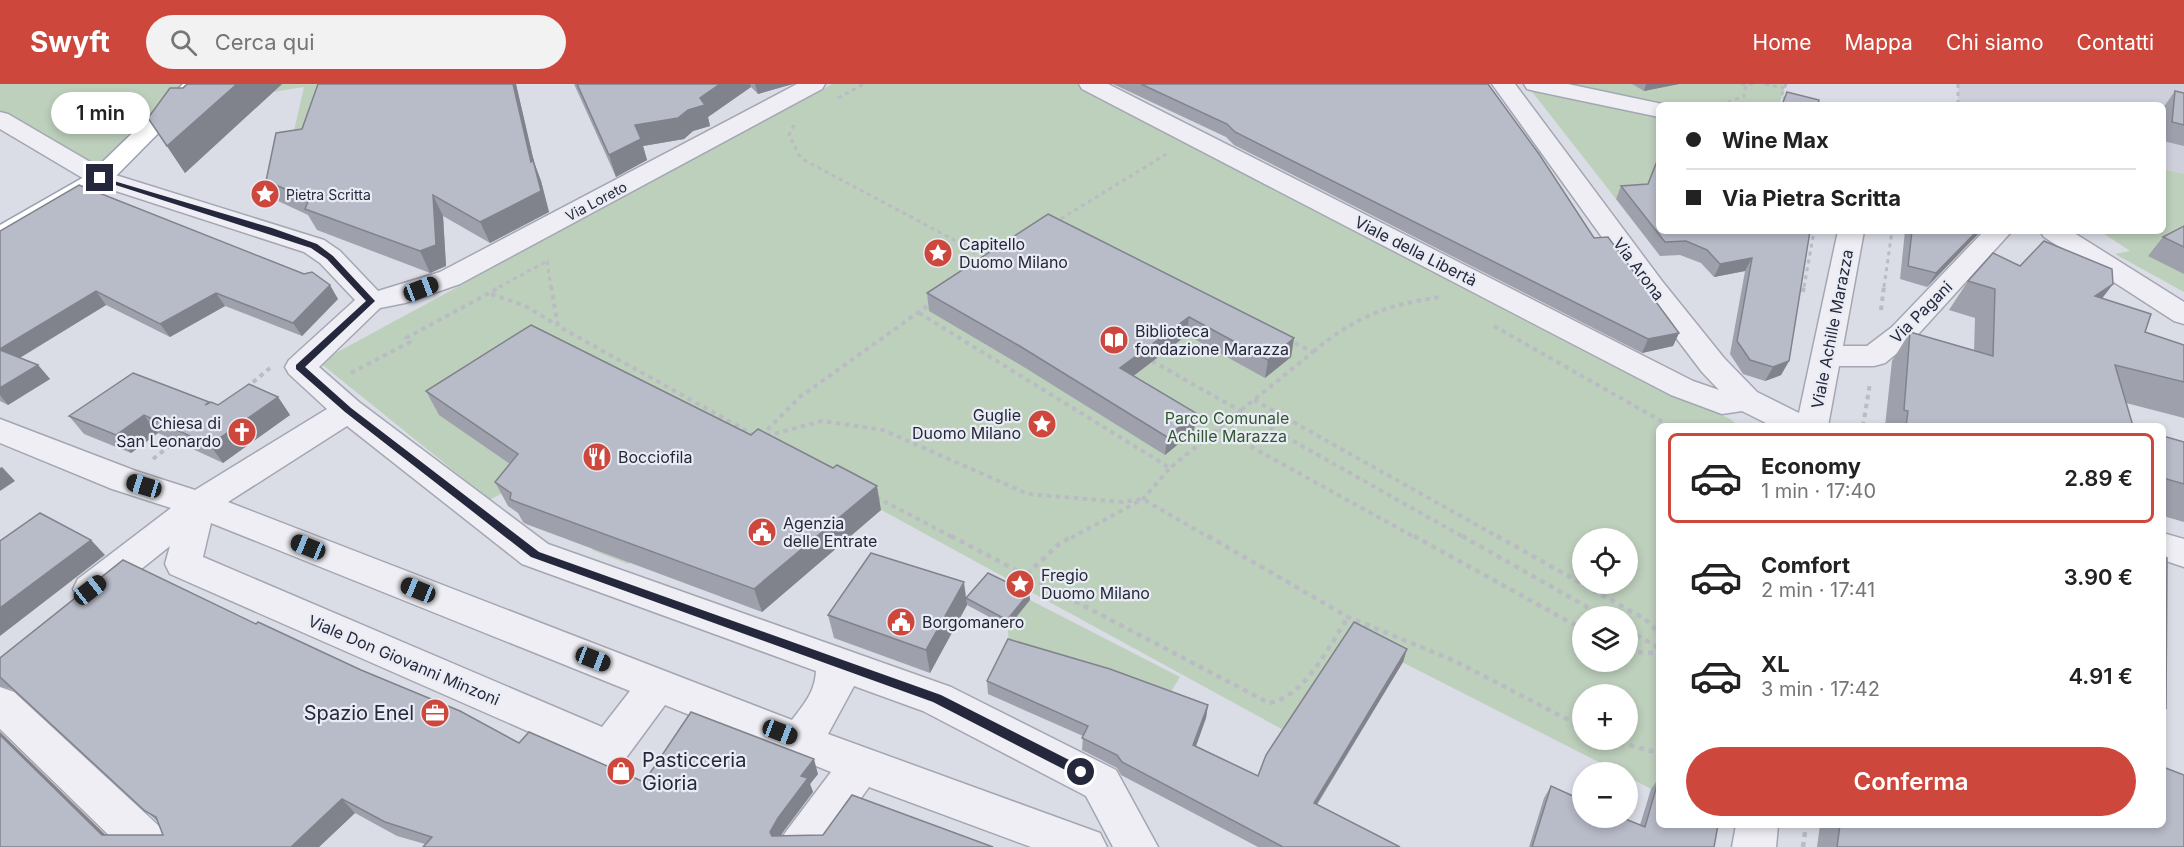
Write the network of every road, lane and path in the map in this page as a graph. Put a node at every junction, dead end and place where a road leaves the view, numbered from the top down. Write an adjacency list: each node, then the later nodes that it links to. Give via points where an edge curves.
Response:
1 (196, 84): 19 (main road)
2 (814, 84): 31 (street, Via Loreto, via 450,278)
3 (1090, 84): 45 (street, Viale della Libertà, via 1682,388 1722,403)
4 (1503, 84): 45 (street, Via Arona, via 1652,287)
5 (1534, 84): 15 (street)
6 (1741, 84): 10 (path)
7 (1757, 84): 10 (path)
8 (1765, 84): 11 (path)
9 (1958, 84): 14 (path)
10 (1746, 85): 13 (path, via 1744,96)
11 (1785, 86): 12 (path, via 1781,97)
12 (1791, 101)
13 (1728, 102)
14 (1958, 102)
15 (1656, 109)
16 (0, 119): 19 (street)
17 (796, 122): 29 (path, via 789,135 806,161 971,249)
18 (1170, 152): 20 (path)
19 (100, 178): 27 (main road); 31 (street, via 314,246 330,257)
20 (1055, 222): 21 (path); 22 (path)
21 (1050, 225)
22 (1065, 227)
23 (1813, 234): 32 (path)
24 (1850, 234): 39 (street, Viale Achille Marazza)
25 (1996, 234): 39 (street, Via Pagani, via 1902,334 1874,356)
26 (2058, 234): 35 (street)
27 (0, 236)
28 (547, 261): 36 (path)
29 (985, 266)
30 (1443, 297): 38 (path, via 1407,301 1370,312 1343,326)
31 (371, 301): 46 (street, via 300,367)
32 (1802, 301)
33 (932, 303): 34 (path)
34 (919, 313): 53 (path, via 801,396); 55 (path)
35 (2184, 315)
36 (558, 326): 42 (path, via 525,306 490,294 406,338 410,342); 53 (path)
37 (1282, 337): 38 (path)
38 (1313, 352): 44 (path)
39 (1827, 356): 49 (street, Viale Achille Marazza)
40 (1152, 361): 47 (path)
41 (274, 364): 43 (path)
42 (349, 374)
43 (240, 392)
44 (1254, 400): 47 (path); 67 (path, via 1645,619)
45 (1746, 400): 48 (street, Via Arona)
46 (348, 410): 59 (street); 72 (street, via 535,554)
47 (1241, 412): 50 (path); 63 (path)
48 (1793, 423)
49 (1813, 423)
50 (1219, 429): 55 (path); 66 (path)
51 (0, 430): 56 (street)
52 (184, 435): 56 (path)
53 (759, 438): 54 (path); 58 (path, via 822,421 883,430 1028,494 1122,502)
54 (770, 443)
55 (1170, 468): 58 (path)
56 (124, 480): 59 (street)
57 (875, 497): 62 (path)
58 (1143, 499): 62 (path, via 1059,544); 65 (path)
59 (199, 504): 64 (street); 73 (street); 73 (street, Viale Don Giovanni Minzoni, via 183,564 609,749)
60 (2166, 547): 61 (street)
61 (2184, 553)
62 (1027, 574): 65 (path, via 1269,703 1282,701 1300,688)
63 (1585, 606)
64 (63, 611)
65 (1348, 617): 75 (path, via 1455,662)
66 (1572, 623)
67 (1656, 630)
68 (1638, 636): 69 (path)
69 (1656, 646)
70 (1638, 652): 71 (path)
71 (1656, 653)
72 (836, 662): 76 (street, via 835,686); 85 (street, via 937,699 1101,783)
73 (658, 685): 76 (street)
74 (0, 704): 82 (street, via 145,841)
75 (1572, 722)
76 (801, 740): 79 (street)
77 (1638, 748): 78 (path)
78 (1656, 750)
79 (861, 765): 83 (street); 84 (street)
80 (1756, 828): 86 (street)
81 (1806, 828): 87 (path)
82 (156, 847)
83 (800, 847)
84 (1085, 847)
85 (1136, 847)
86 (1754, 847)
87 (1803, 847)

